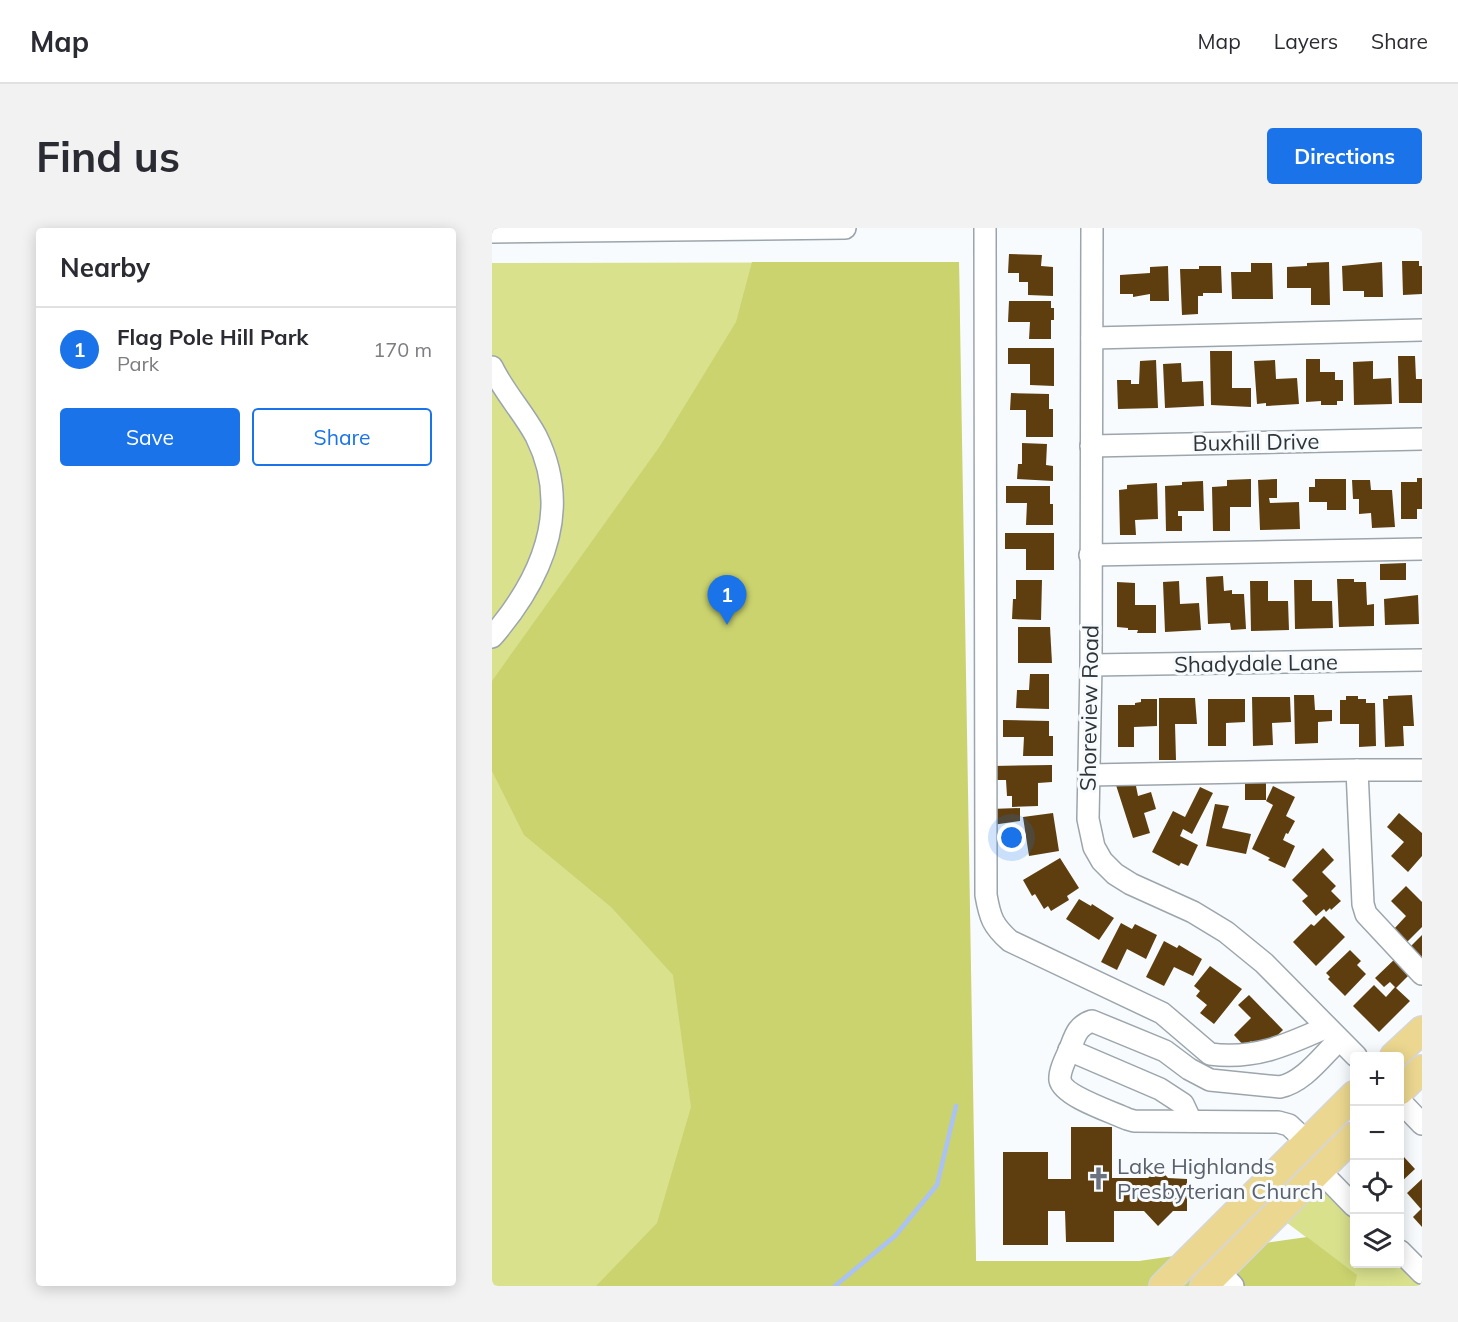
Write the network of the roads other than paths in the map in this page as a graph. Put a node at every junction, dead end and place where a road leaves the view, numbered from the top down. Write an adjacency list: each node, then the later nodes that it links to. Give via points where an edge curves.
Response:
1 (845, 228): 4 (street)
2 (985, 228): 20 (street, via 989,914 1010,941 1162,1012 1210,1054 1261,1053)
3 (1092, 228): 6 (street, Shoreview Road)
4 (492, 232)
5 (1422, 330): 6 (street)
6 (1092, 338): 9 (street, Shoreview Road)
7 (492, 367): 12 (street, via 536,436 552,485 553,507 539,563 518,603)
8 (1422, 439): 9 (street, Buxhill Drive)
9 (1091, 446): 11 (street, Shoreview Road)
10 (1422, 549): 11 (street)
11 (1090, 555): 14 (street, Shoreview Road)
12 (492, 637)
13 (1422, 660): 14 (street, Shadydale Lane)
14 (1091, 665): 17 (street, Shoreview Road)
15 (1357, 770): 16 (street); 17 (street); 18 (street, via 1366,914)
16 (1422, 770)
17 (1089, 775): 20 (street, Shoreview Road, via 1089,830 1102,861 1131,885 1193,912 1226,932 1264,963)
18 (1422, 974)
19 (1422, 1030): 23 (main road)
20 (1333, 1033): 22 (street, Shoreview Road); 25 (street, via 1299,1080)
21 (1070, 1050): 25 (street, via 1080,1027 1092,1021 1165,1051 1210,1080); 29 (street, via 1160,1089 1183,1104); 29 (street, via 1060,1079 1070,1094 1134,1121)
22 (1352, 1052)
23 (1398, 1052)
24 (1422, 1069): 26 (main road)
25 (1280, 1087): 30 (street)
26 (1404, 1087)
27 (1350, 1099): 33 (main road)
28 (1404, 1105): 31 (street)
29 (1191, 1121): 30 (street)
30 (1278, 1122): 33 (street, via 1289,1125)
31 (1422, 1124)
32 (1350, 1140): 34 (main road)
33 (1307, 1142): 36 (main road)
34 (1319, 1170): 35 (street); 39 (main road)
35 (1350, 1202)
36 (1198, 1251): 39 (main road); 40 (main road)
37 (1404, 1255): 38 (street)
38 (1422, 1273)
39 (1218, 1281)
40 (1163, 1286)

